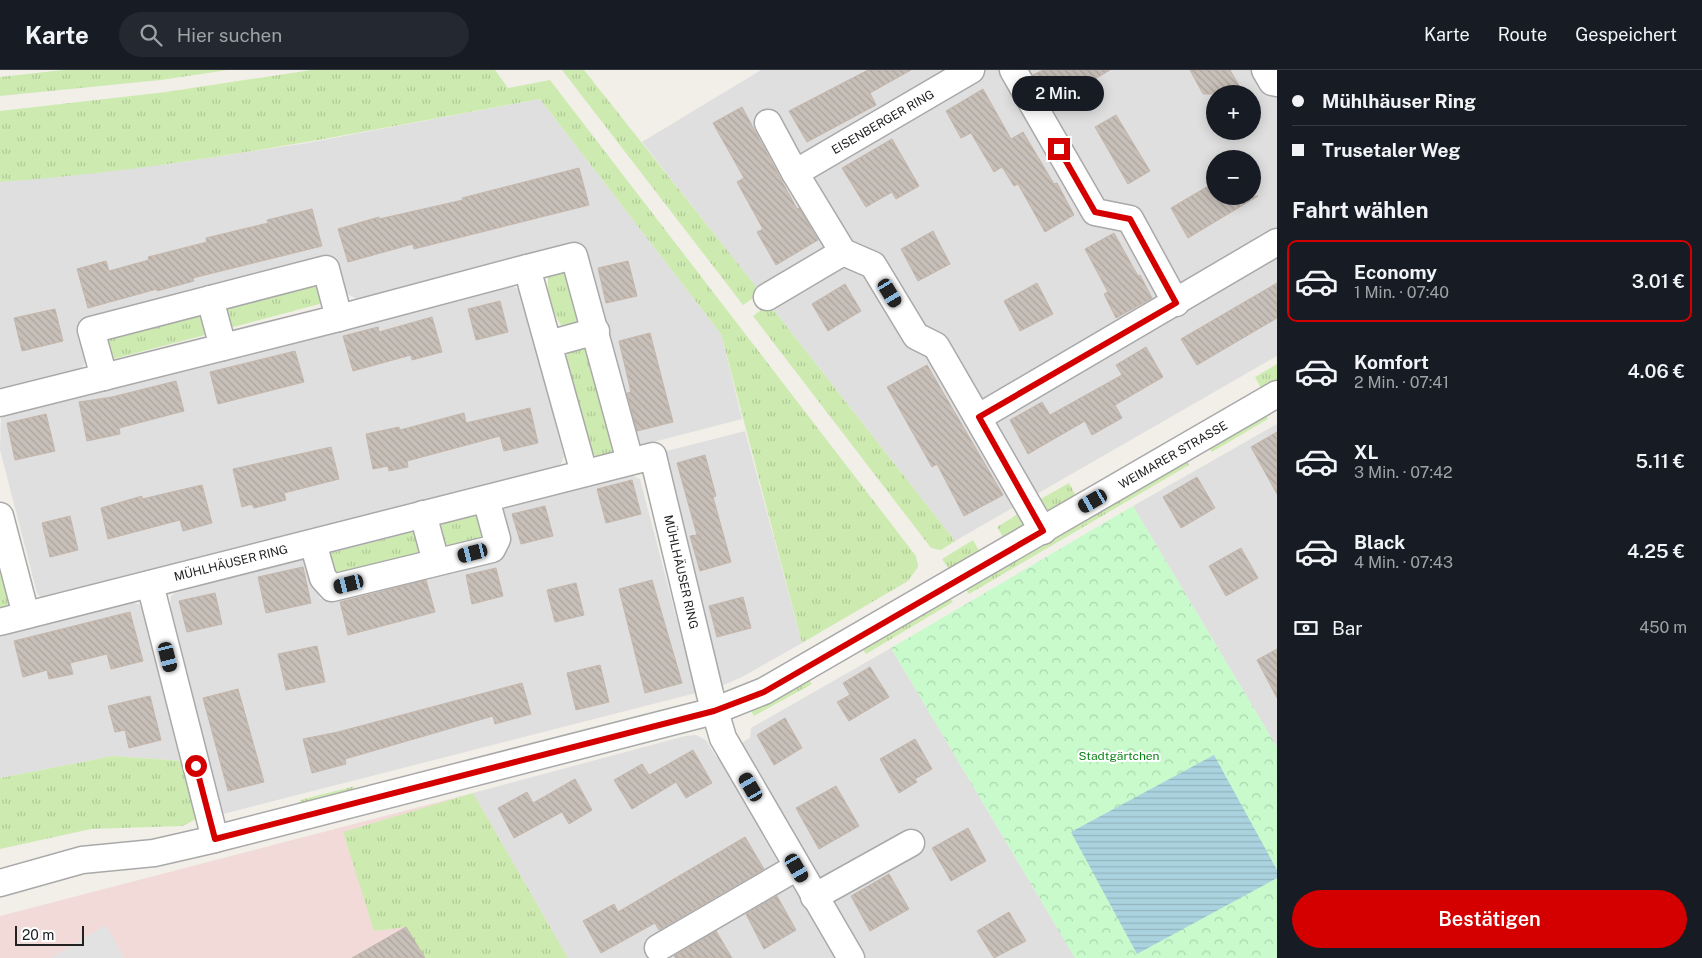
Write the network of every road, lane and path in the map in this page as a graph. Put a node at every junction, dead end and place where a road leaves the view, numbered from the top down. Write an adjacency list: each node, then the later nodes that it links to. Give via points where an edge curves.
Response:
1 (971, 70): 6 (street, EISENBERGER RING)
2 (1013, 70): 12 (street, via 1095,212 1130,219)
3 (1265, 70): 4 (street, via 1272,82)
4 (1277, 83)
5 (768, 123): 6 (street)
6 (795, 173): 8 (street)
7 (1277, 242): 12 (street)
8 (844, 252): 10 (street); 20 (street, via 873,265 916,336 936,346)
9 (527, 268): 13 (street); 14 (street, via 574,256); 15 (street)
10 (767, 297)
11 (210, 299): 13 (street, via 326,269); 16 (street); 17 (street, via 91,330)
12 (1176, 303): 20 (street)
13 (340, 318): 16 (street)
14 (596, 331): 15 (street); 21 (street)
15 (549, 344): 22 (street)
16 (223, 347): 17 (street)
17 (104, 377): 19 (street)
18 (1277, 394): 26 (street, WEIMARER STRASSE)
19 (0, 404)
20 (979, 417): 26 (street)
21 (630, 461): 22 (street, MÜHLHÄUSER RING); 32 (street, MÜHLHÄUSER RING, via 653,456)
22 (584, 474): 23 (street, MÜHLHÄUSER RING)
23 (486, 499): 24 (street, MÜHLHÄUSER RING); 28 (street, via 497,539 492,549)
24 (423, 514): 27 (street, MÜHLHÄUSER RING); 28 (street)
25 (0, 516): 30 (street)
26 (1043, 531): 32 (street, WEIMARER STRASSE, via 764,692)
27 (313, 543): 28 (street, via 323,578 332,588); 29 (street, MÜHLHÄUSER RING)
28 (436, 562)
29 (150, 584): 30 (street, MÜHLHÄUSER RING); 33 (street)
30 (26, 616): 31 (street, MÜHLHÄUSER RING)
31 (0, 622)
32 (714, 711): 33 (street, WEIMARER STRASSE); 35 (street, via 723,738)
33 (215, 839): 36 (street, WEIMARER STRASSE, via 154,853 82,860)
34 (911, 843): 37 (street)
35 (797, 868): 37 (street); 38 (street)
36 (0, 883)
37 (814, 897): 39 (street)
38 (658, 948)
39 (851, 958)

